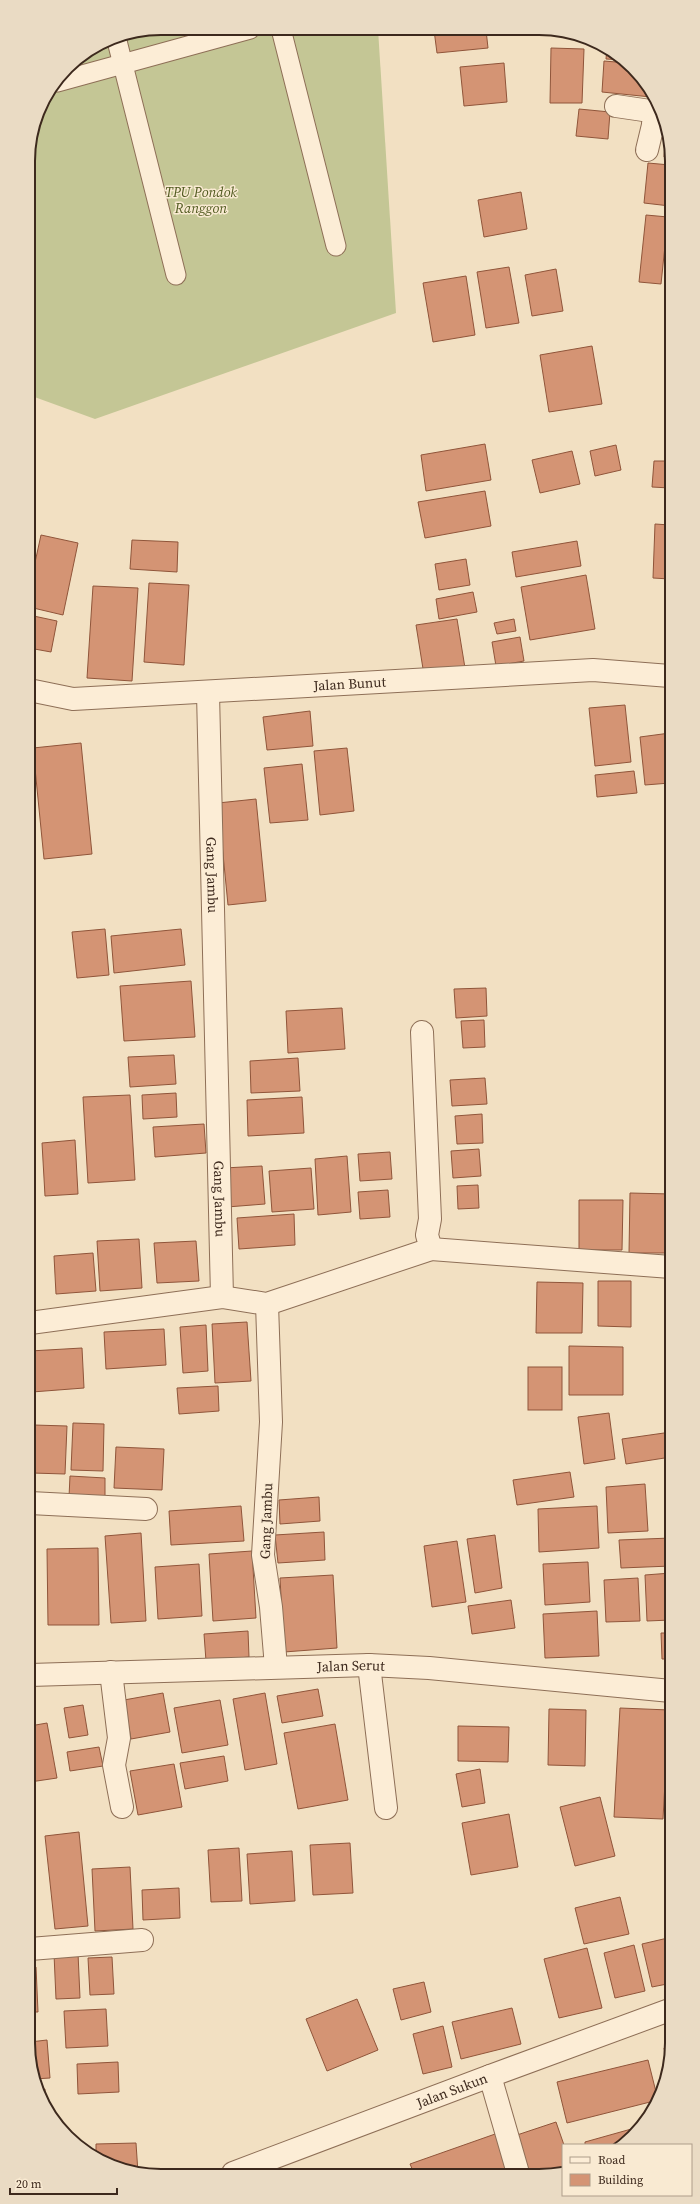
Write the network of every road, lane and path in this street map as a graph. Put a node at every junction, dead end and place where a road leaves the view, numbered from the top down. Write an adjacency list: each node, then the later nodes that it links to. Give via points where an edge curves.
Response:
1 (229, 35): 4 (lane)
2 (283, 35): 9 (lane)
3 (117, 43): 4 (lane)
4 (122, 65): 5 (lane); 10 (lane)
5 (65, 80)
6 (616, 106): 7 (street, via 650,111)
7 (660, 126): 8 (street)
8 (647, 150)
9 (336, 246)
10 (176, 275)
11 (665, 676): 13 (street, Jalan Bunut, via 593,670)
12 (35, 691): 13 (street, Jalan Bunut, via 73,699)
13 (208, 693): 17 (street, Gang Jambu)
14 (422, 1032): 15 (street, via 430,1219 427,1235)
15 (431, 1249): 16 (street); 18 (street)
16 (665, 1267)
17 (222, 1297): 18 (street); 19 (street)
18 (267, 1304): 23 (street, Gang Jambu, via 271,1422 263,1554)
19 (35, 1322)
20 (35, 1503): 21 (street)
21 (146, 1508)
22 (369, 1665): 23 (street, Jalan Serut); 26 (street, Jalan Serut, via 429,1668); 28 (street)
23 (276, 1667): 24 (street, Jalan Serut)
24 (110, 1672): 25 (street, Jalan Serut); 27 (street, via 118,1738 114,1765)
25 (35, 1675)
26 (665, 1690)
27 (122, 1807)
28 (386, 1808)
29 (142, 1940): 30 (street)
30 (35, 1949)
31 (665, 2013): 32 (street, Jalan Sukun)
32 (490, 2076): 33 (street, Jalan Sukun); 34 (street)
33 (247, 2169)
34 (517, 2169)

